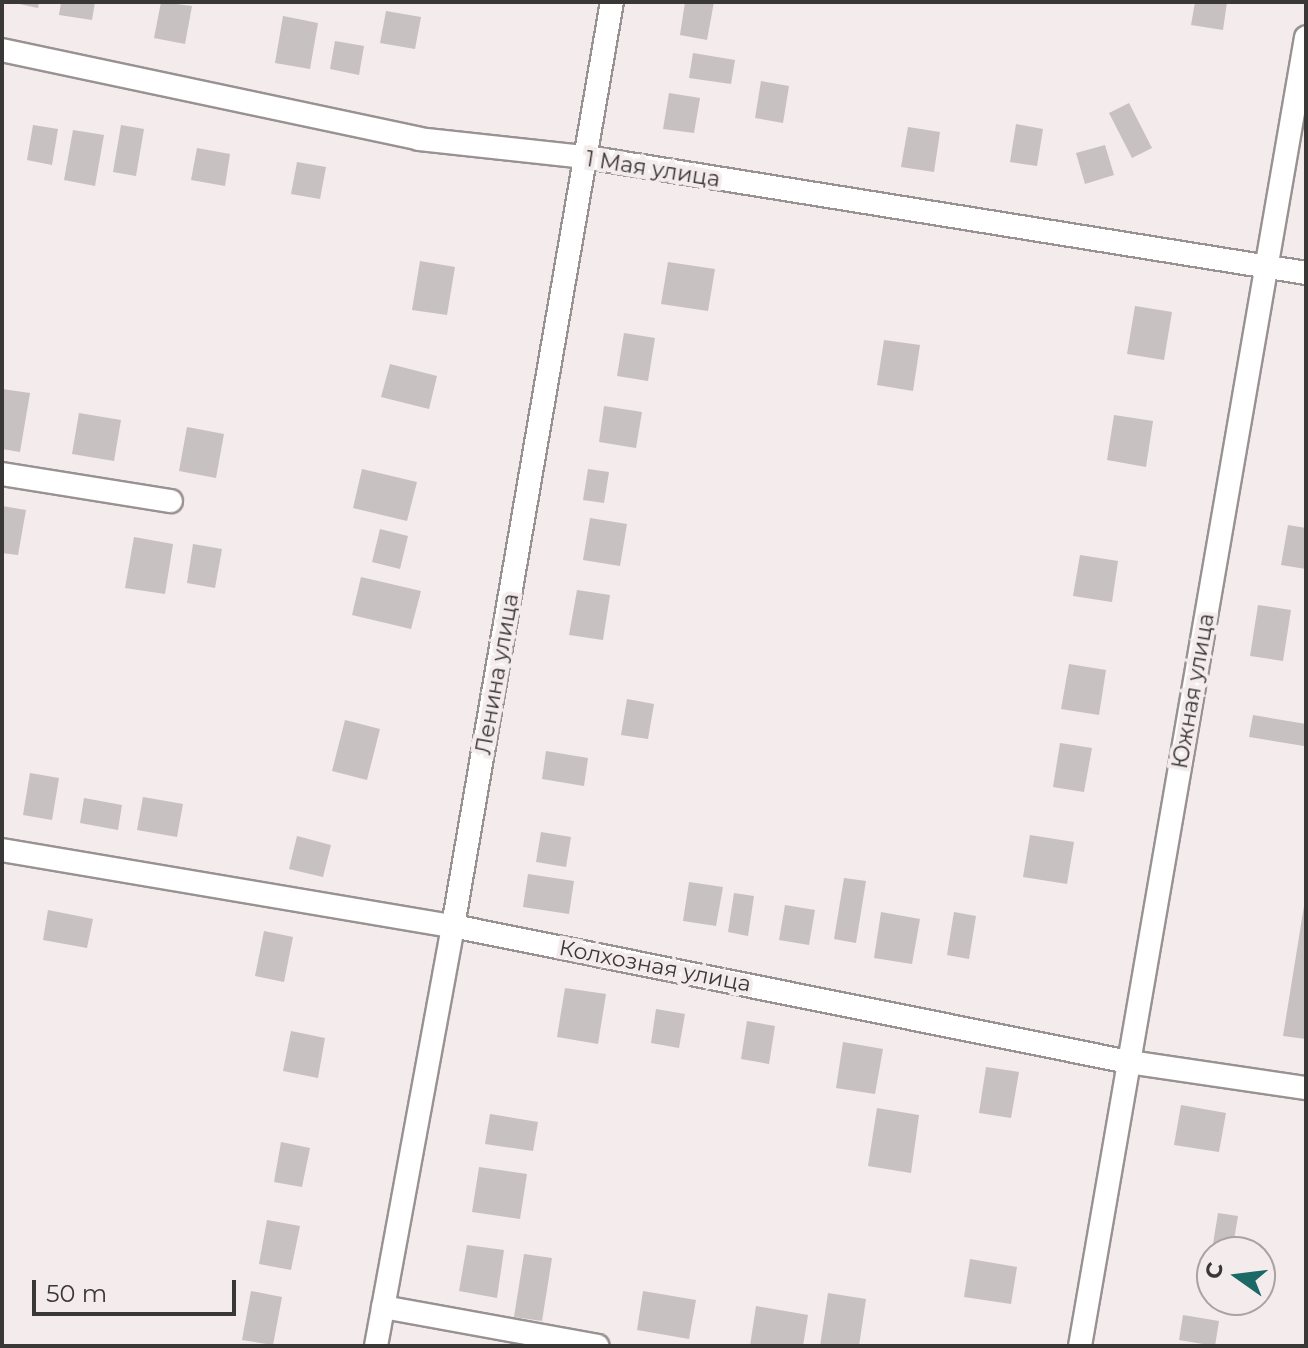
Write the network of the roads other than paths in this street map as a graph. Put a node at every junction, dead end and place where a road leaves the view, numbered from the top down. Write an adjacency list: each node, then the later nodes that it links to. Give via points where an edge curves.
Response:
1 (612, 2): 4 (street, Ленина улица)
2 (1306, 37): 5 (street, Южная улица)
3 (2, 50): 4 (street, 1 Мая улица, via 419,139)
4 (586, 157): 5 (street, 1 Мая улица); 10 (street, Ленина улица)
5 (1267, 268): 6 (street, 1 Мая улица); 11 (street, Южная улица)
6 (1306, 273)
7 (2, 474): 8 (street)
8 (171, 501)
9 (2, 850): 10 (street, Колхозная улица)
10 (453, 926): 11 (street, Колхозная улица); 13 (street, Ленина улица)
11 (1129, 1062): 12 (street, Колхозная улица); 16 (street, Южная улица)
12 (1306, 1088)
13 (383, 1307): 14 (street, Ленина улица); 15 (street)
14 (376, 1346)
15 (597, 1346)
16 (1080, 1346)

